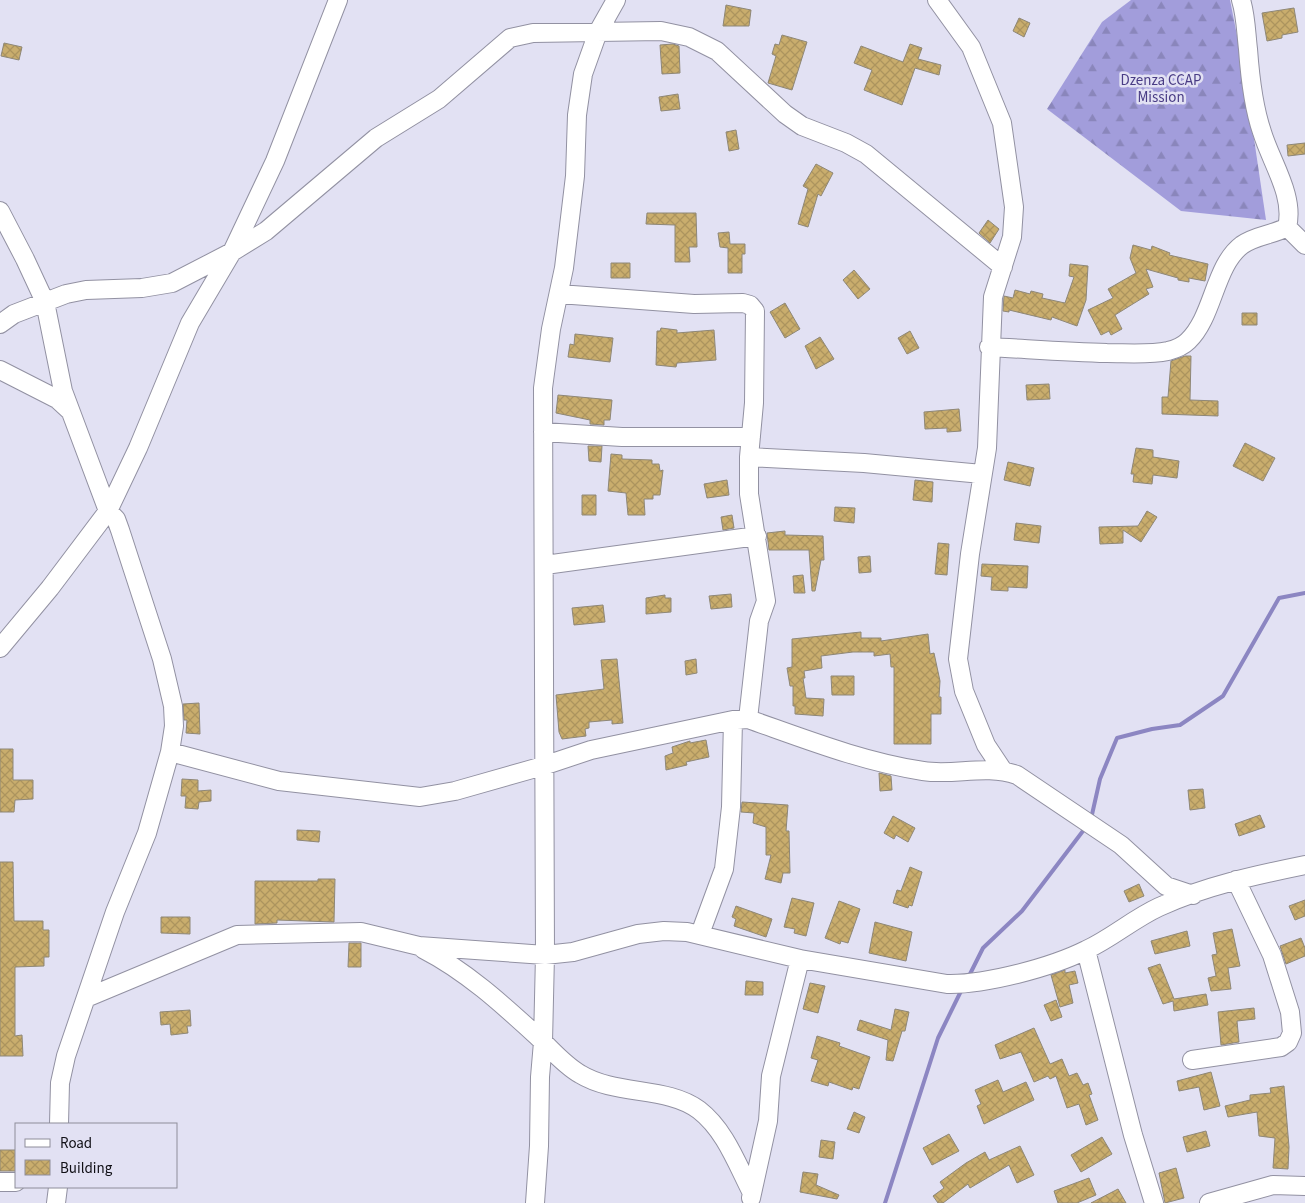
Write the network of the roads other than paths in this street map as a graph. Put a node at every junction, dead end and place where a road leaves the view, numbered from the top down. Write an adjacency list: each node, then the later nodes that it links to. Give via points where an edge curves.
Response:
1 (338, 0): 9 (street, via 275,161)
2 (616, 0): 5 (street)
3 (937, 0): 10 (street, via 971,47 1002,123 1014,207 1012,237)
4 (1241, 0): 7 (street, via 1246,18 1253,95 1262,132 1288,202)
5 (598, 32): 9 (street, via 533,33 510,38 439,99 376,138 266,230); 10 (street, via 660,31 689,37 717,51 785,114 802,126 866,154); 11 (street, via 583,74 577,115 575,176)
6 (0, 211): 12 (street)
7 (1288, 227): 8 (street); 14 (street, via 1252,238 1240,246 1230,259 1201,323 1180,347 1155,353)
8 (1305, 244)
9 (232, 252): 12 (street, via 172,283 142,288 86,290); 21 (street, via 190,323)
10 (1003, 267): 14 (street, via 993,297)
11 (559, 294): 17 (street, via 543,388); 18 (street, via 694,304 742,302 750,305 755,311)
12 (45, 302): 13 (street, via 14,314); 16 (street)
13 (0, 324)
14 (989, 347): 20 (street, via 987,448)
15 (0, 370): 16 (street, via 50,395)
16 (70, 411): 21 (street)
17 (543, 432): 18 (street, via 622,437); 23 (street)
18 (751, 437): 19 (street)
19 (749, 457): 20 (street); 22 (street, via 749,494)
20 (982, 474): 28 (street, via 958,670 981,733)
21 (108, 511): 24 (street); 26 (street, via 120,530 168,680 174,726)
22 (757, 536): 23 (street); 25 (street, via 766,601 759,620)
23 (545, 565): 27 (street)
24 (0, 648)
25 (740, 719): 27 (street, via 591,750); 28 (street, via 876,762 916,770 949,773); 34 (street, via 724,869)
26 (170, 752): 27 (street, via 279,781 420,797 456,791); 39 (street, via 147,833 115,912)
27 (544, 766): 37 (street)
28 (1002, 770): 30 (street, via 1017,775 1090,823)
29 (1305, 866): 31 (street)
30 (1151, 873): 32 (street, via 1166,886); 33 (street, via 1158,889)
31 (1236, 880): 32 (street); 41 (street, via 1272,955 1290,1012 1292,1033 1281,1047)
32 (1193, 894): 33 (street)
33 (1158, 907): 36 (street)
34 (700, 934): 37 (street, via 664,931 638,934 573,952); 38 (street)
35 (419, 946): 37 (street); 39 (street, via 361,932 237,935); 40 (street, via 450,962)
36 (1086, 950): 38 (street, via 1031,970 965,984 946,984); 50 (street, via 1133,1135)
37 (545, 954): 40 (street)
38 (800, 959): 47 (street, via 771,1076 768,1121)
39 (86, 998): 42 (street, via 62,1070)
40 (543, 1042): 47 (street, via 578,1074 594,1082 673,1098 697,1109 715,1124); 49 (street)
41 (1192, 1060)
42 (59, 1123)
43 (0, 1182): 44 (street)
44 (15, 1182)
45 (1305, 1186): 51 (street, via 1273,1185)
46 (58, 1188): 48 (street)
47 (751, 1198)
48 (56, 1203)
49 (535, 1203)
50 (1154, 1203)
51 (1210, 1203)

